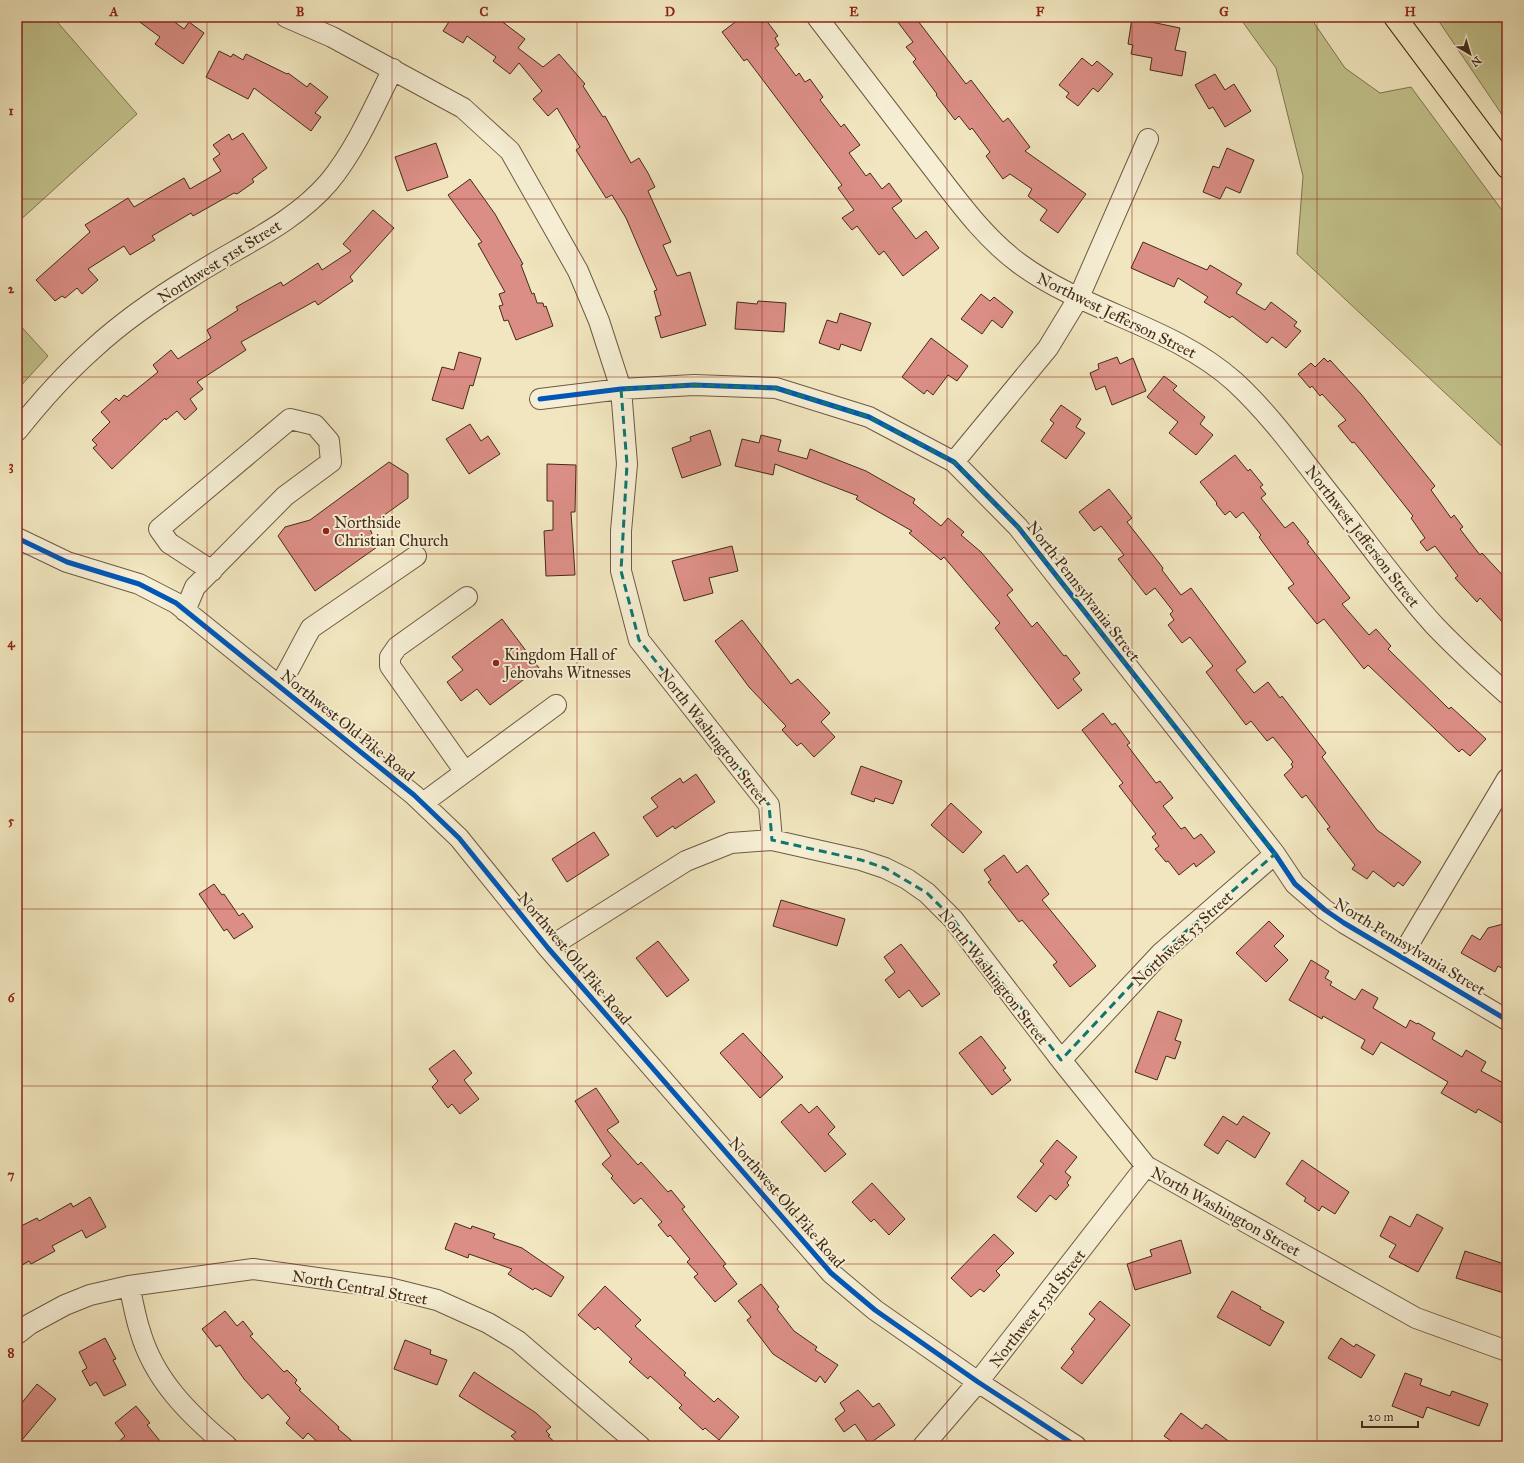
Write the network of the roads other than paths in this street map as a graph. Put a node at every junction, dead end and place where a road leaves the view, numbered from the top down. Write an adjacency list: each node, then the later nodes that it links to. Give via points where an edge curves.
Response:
1 (286, 17): 4 (street, North Washington Street, via 332,37)
2 (817, 17): 7 (street, Northwest Jefferson Street, via 965,210 993,241 1039,277)
3 (1395, 17): 6 (highway)
4 (393, 69): 8 (street, North Washington Street, via 463,108 510,151 578,271 599,321); 10 (street, Northwest 51st Street, via 357,140 328,182 301,209 258,240 193,275 93,348 33,410)
5 (1148, 139): 7 (street)
6 (1507, 166)
7 (1079, 297): 11 (street, via 1048,348); 18 (street, Northwest Jefferson Street, via 1158,332 1201,356 1234,381 1268,416 1401,587 1434,625 1469,661)
8 (621, 389): 9 (street, North Pennsylvania Street); 11 (street, North Pennsylvania Street, via 694,385 776,388 869,417); 23 (street, North Washington Street, via 627,464 621,531 621,571 639,640 769,805)
9 (540, 399)
10 (17, 431)
11 (954, 462): 24 (street, North Pennsylvania Street, via 1018,527)
12 (17, 538): 16 (street, Northwest Old Pike Road, via 67,562 139,584 176,603)
13 (416, 556): 17 (street, via 312,628)
14 (212, 571): 14 (street, via 285,496 331,462 329,441 316,425 290,419 159,529 169,544); 16 (street, via 195,587)
15 (467, 597): 20 (street, via 397,648 390,657 390,666)
16 (185, 611): 17 (street, Northwest Old Pike Road)
17 (279, 686): 22 (street, Northwest Old Pike Road)
18 (1507, 694)
19 (556, 705): 20 (street)
20 (465, 772): 22 (street)
21 (1507, 779): 26 (street)
22 (422, 803): 25 (street, Northwest Old Pike Road, via 460,838)
23 (772, 840): 25 (street, via 731,843 686,861); 28 (street, North Washington Street, via 873,864 906,879 927,893 953,919)
24 (1275, 854): 26 (street, North Pennsylvania Street, via 1295,884 1325,910); 28 (street, Northwest 53 Street, via 1161,953)
25 (548, 948): 33 (street, Northwest Old Pike Road, via 831,1273 875,1310)
26 (1401, 957): 27 (street, North Pennsylvania Street)
27 (1507, 1020)
28 (1061, 1060): 29 (street, North Washington Street)
29 (1146, 1166): 32 (street, North Washington Street, via 1416,1318); 33 (street, Northwest 53rd Street)
30 (129, 1286): 31 (street, North Central Street, via 65,1305); 34 (street, via 140,1332 150,1358 165,1383 182,1406); 35 (street, North Central Street, via 253,1269 388,1288 437,1300 488,1323 518,1341)
31 (17, 1334)
32 (1507, 1351)
33 (978, 1382): 36 (street, Northwest 53rd Street); 37 (street, Northwest Old Pike Road)
34 (227, 1446)
35 (640, 1446)
36 (923, 1446)
37 (1076, 1446)

